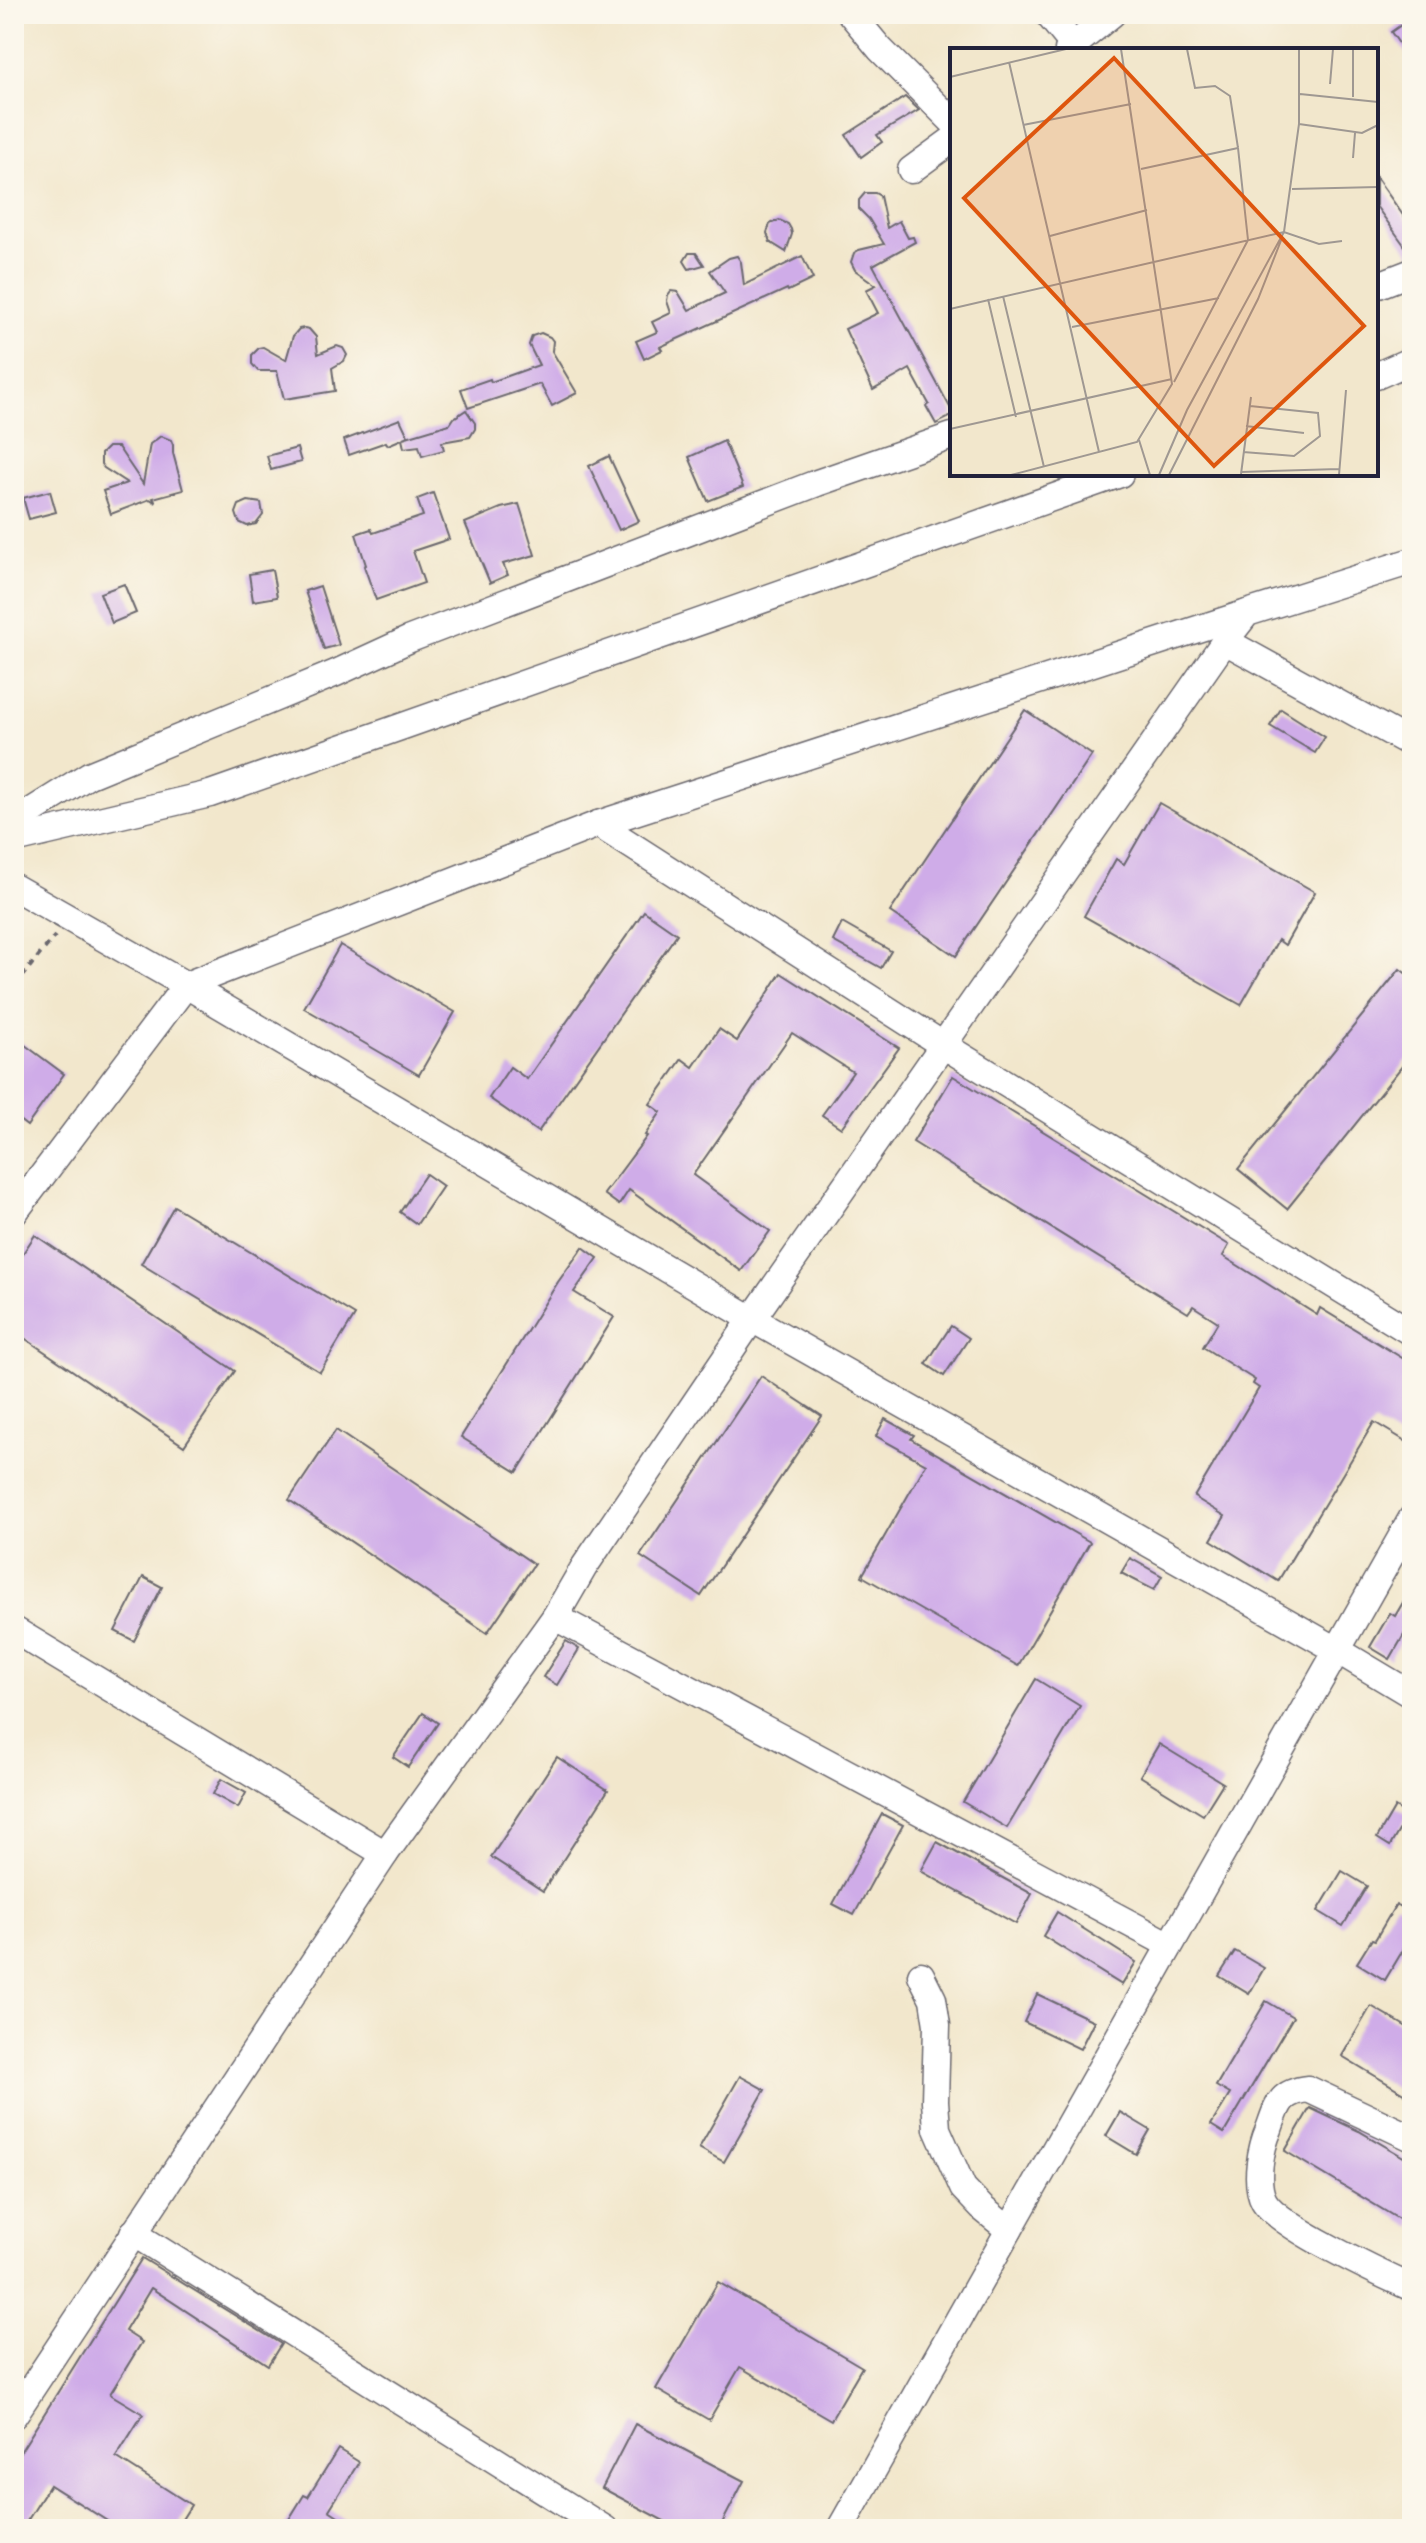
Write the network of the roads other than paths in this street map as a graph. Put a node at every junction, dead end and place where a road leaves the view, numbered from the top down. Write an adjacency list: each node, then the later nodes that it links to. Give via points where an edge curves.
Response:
1 (851, 14): 5 (street)
2 (1048, 14): 4 (street)
3 (1112, 14): 4 (street)
4 (1071, 48)
5 (950, 119)
6 (950, 141): 7 (street)
7 (911, 170)
8 (1412, 272): 9 (street)
9 (1378, 285)
10 (1412, 360): 11 (street)
11 (1378, 375)
12 (950, 437): 18 (street, via 410,639 89,775)
13 (1114, 476): 20 (street, via 210,794)
14 (1412, 561): 15 (street)
15 (1247, 613): 16 (street); 19 (street)
16 (1225, 641): 17 (street); 23 (street)
17 (1412, 744)
18 (14, 822)
19 (598, 824): 22 (street); 23 (street)
20 (14, 840)
21 (14, 887): 22 (street)
22 (186, 985): 24 (street); 25 (street)
23 (943, 1045): 25 (street); 26 (street)
24 (14, 1213)
25 (752, 1319): 28 (street); 30 (street)
26 (1412, 1333)
27 (1412, 1518): 30 (street)
28 (555, 1617): 32 (street); 33 (street)
29 (14, 1630): 32 (street)
30 (1337, 1650): 31 (street); 33 (street)
31 (1412, 1695)
32 (385, 1854): 37 (street)
33 (1170, 1945): 36 (street)
34 (921, 1975): 36 (street, via 933,1999 937,2025 937,2129 963,2188)
35 (1412, 2138): 38 (street, via 1308,2089 1292,2091 1281,2100 1267,2133 1258,2173 1264,2201 1293,2228)
36 (1009, 2230): 41 (street)
37 (133, 2233): 39 (street); 40 (street)
38 (1412, 2288)
39 (14, 2415)
40 (605, 2529)
41 (840, 2529)

